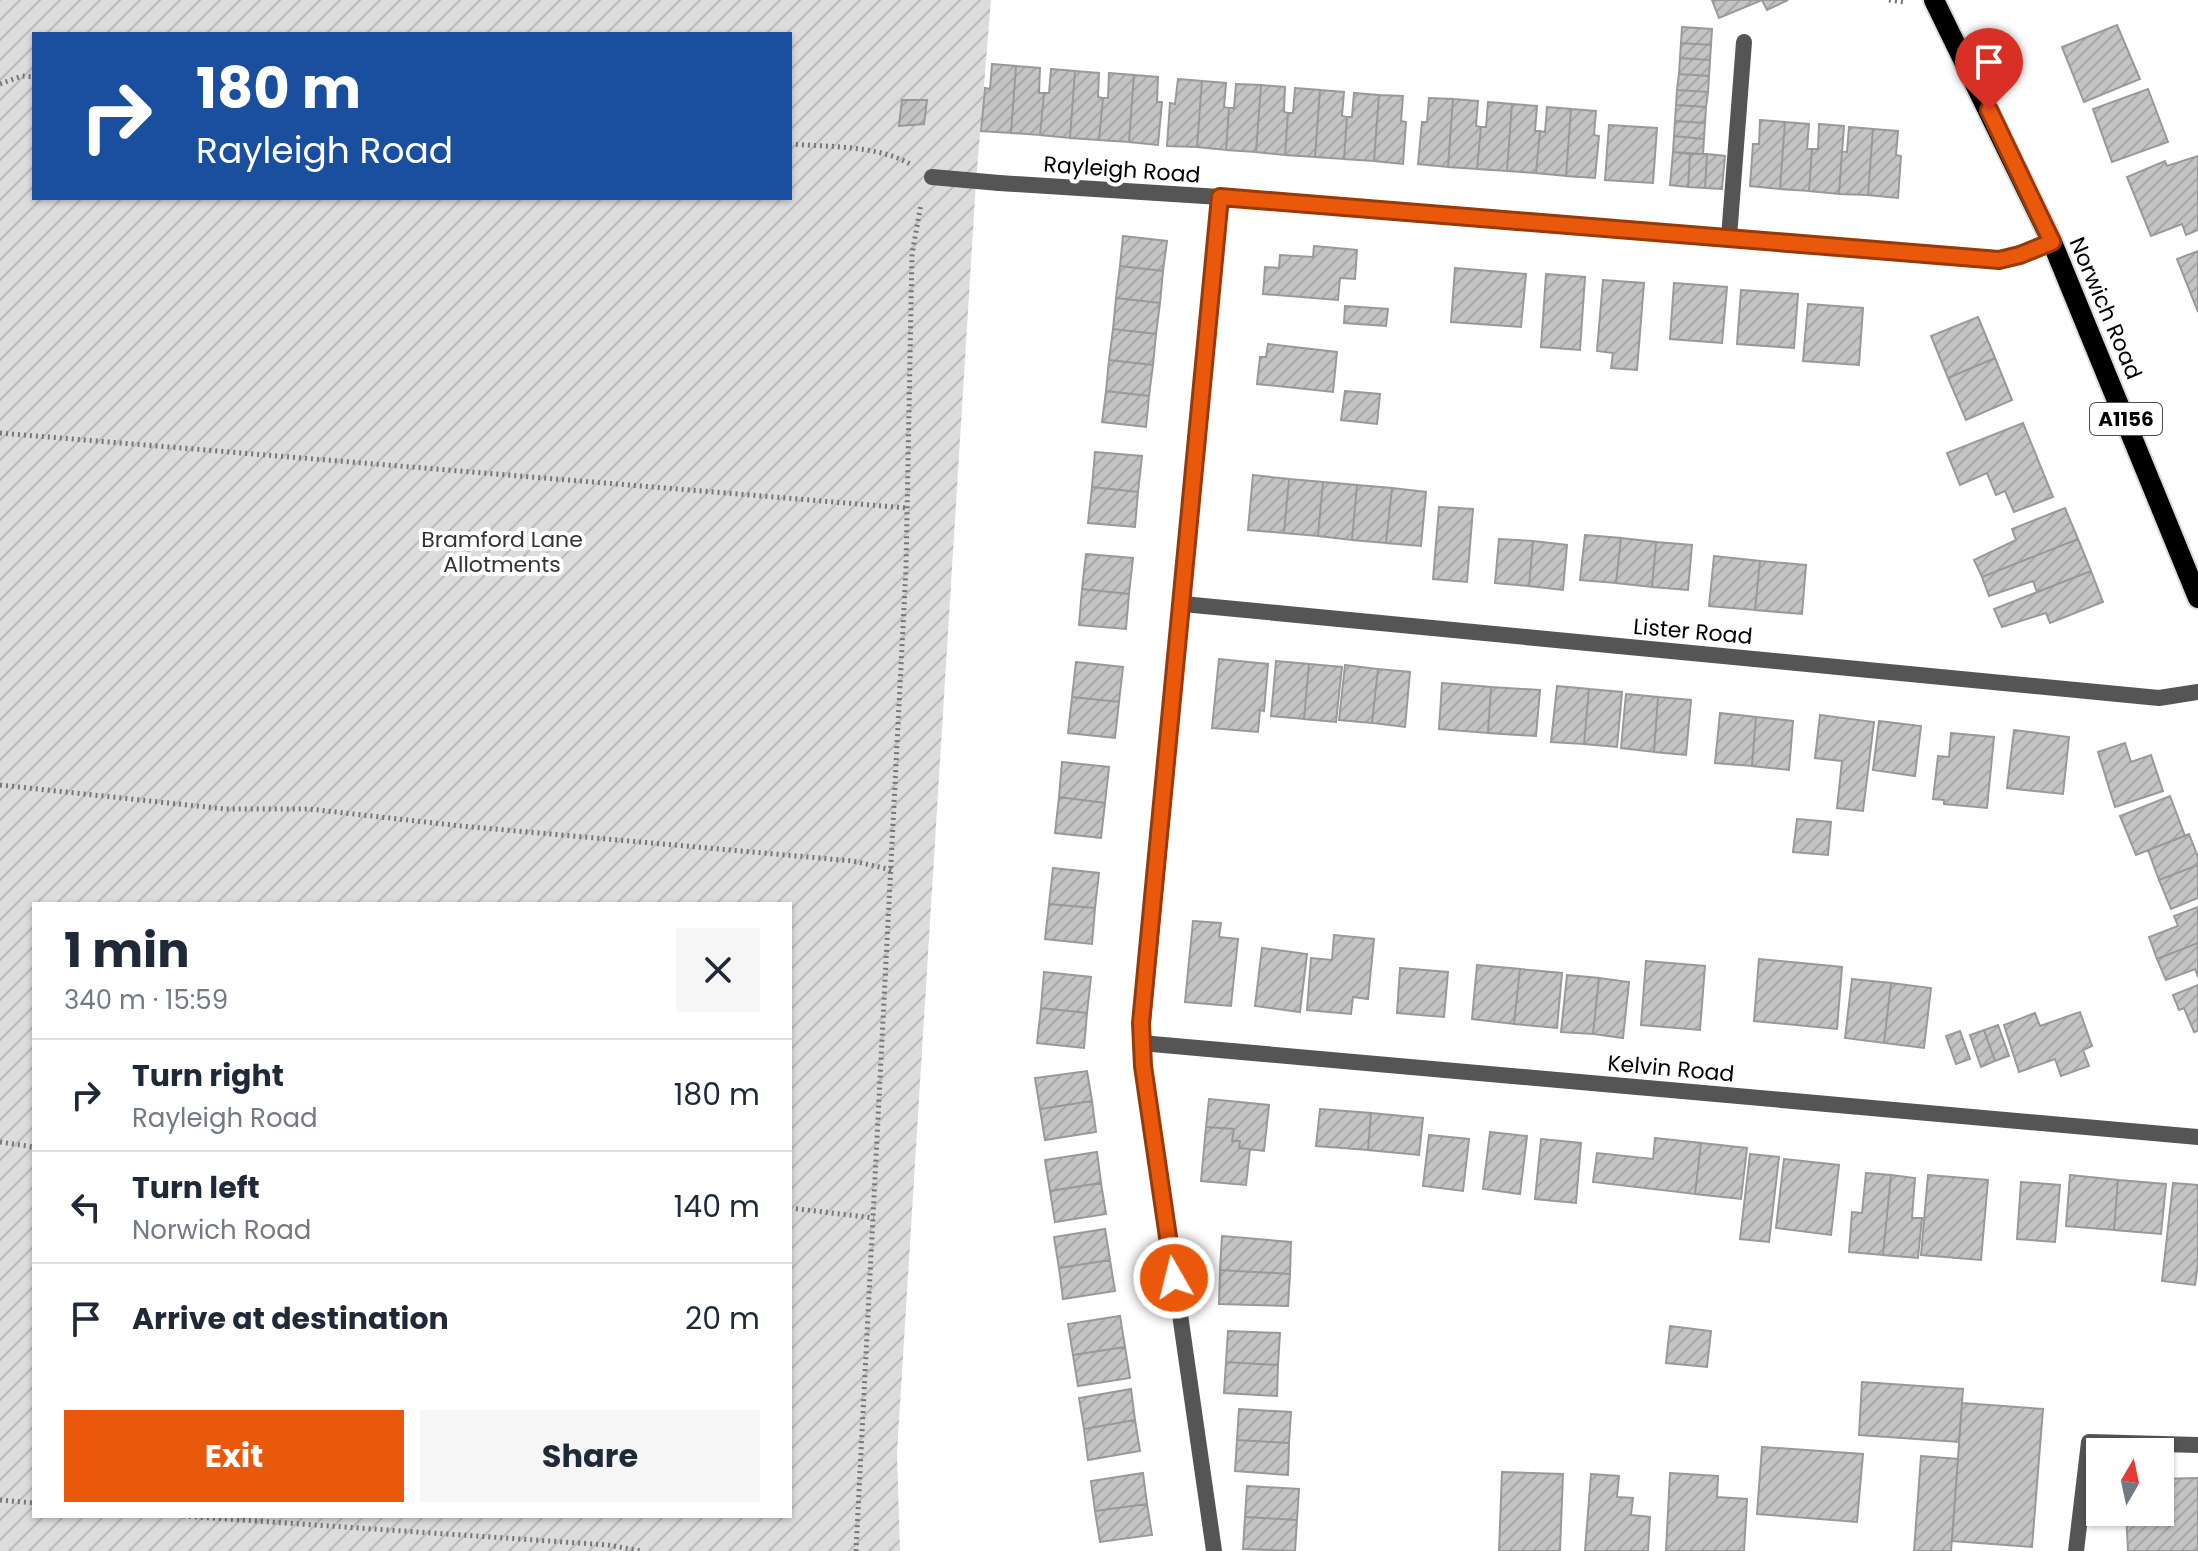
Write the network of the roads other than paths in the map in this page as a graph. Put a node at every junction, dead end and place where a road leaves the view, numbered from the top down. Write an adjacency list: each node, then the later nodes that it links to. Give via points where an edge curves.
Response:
1 (1934, 0): 6 (main road, Norwich Road / A1156)
2 (1744, 42): 5 (street)
3 (932, 177): 4 (street, Rayleigh Road)
4 (1220, 197): 5 (street, Rayleigh Road); 8 (street)
5 (1729, 237): 6 (street, Rayleigh Road, via 1999,260)
6 (2052, 242): 7 (main road, Norwich Road / A1156)
7 (2198, 598)
8 (1183, 604): 9 (street, Lister Road, via 2159,698); 10 (street)
9 (2198, 692)
10 (1141, 1043): 11 (street, Kelvin Road); 13 (street)
11 (2198, 1137)
12 (2198, 1445): 14 (street, via 2089,1442)
13 (1214, 1551)
14 (2076, 1551)

